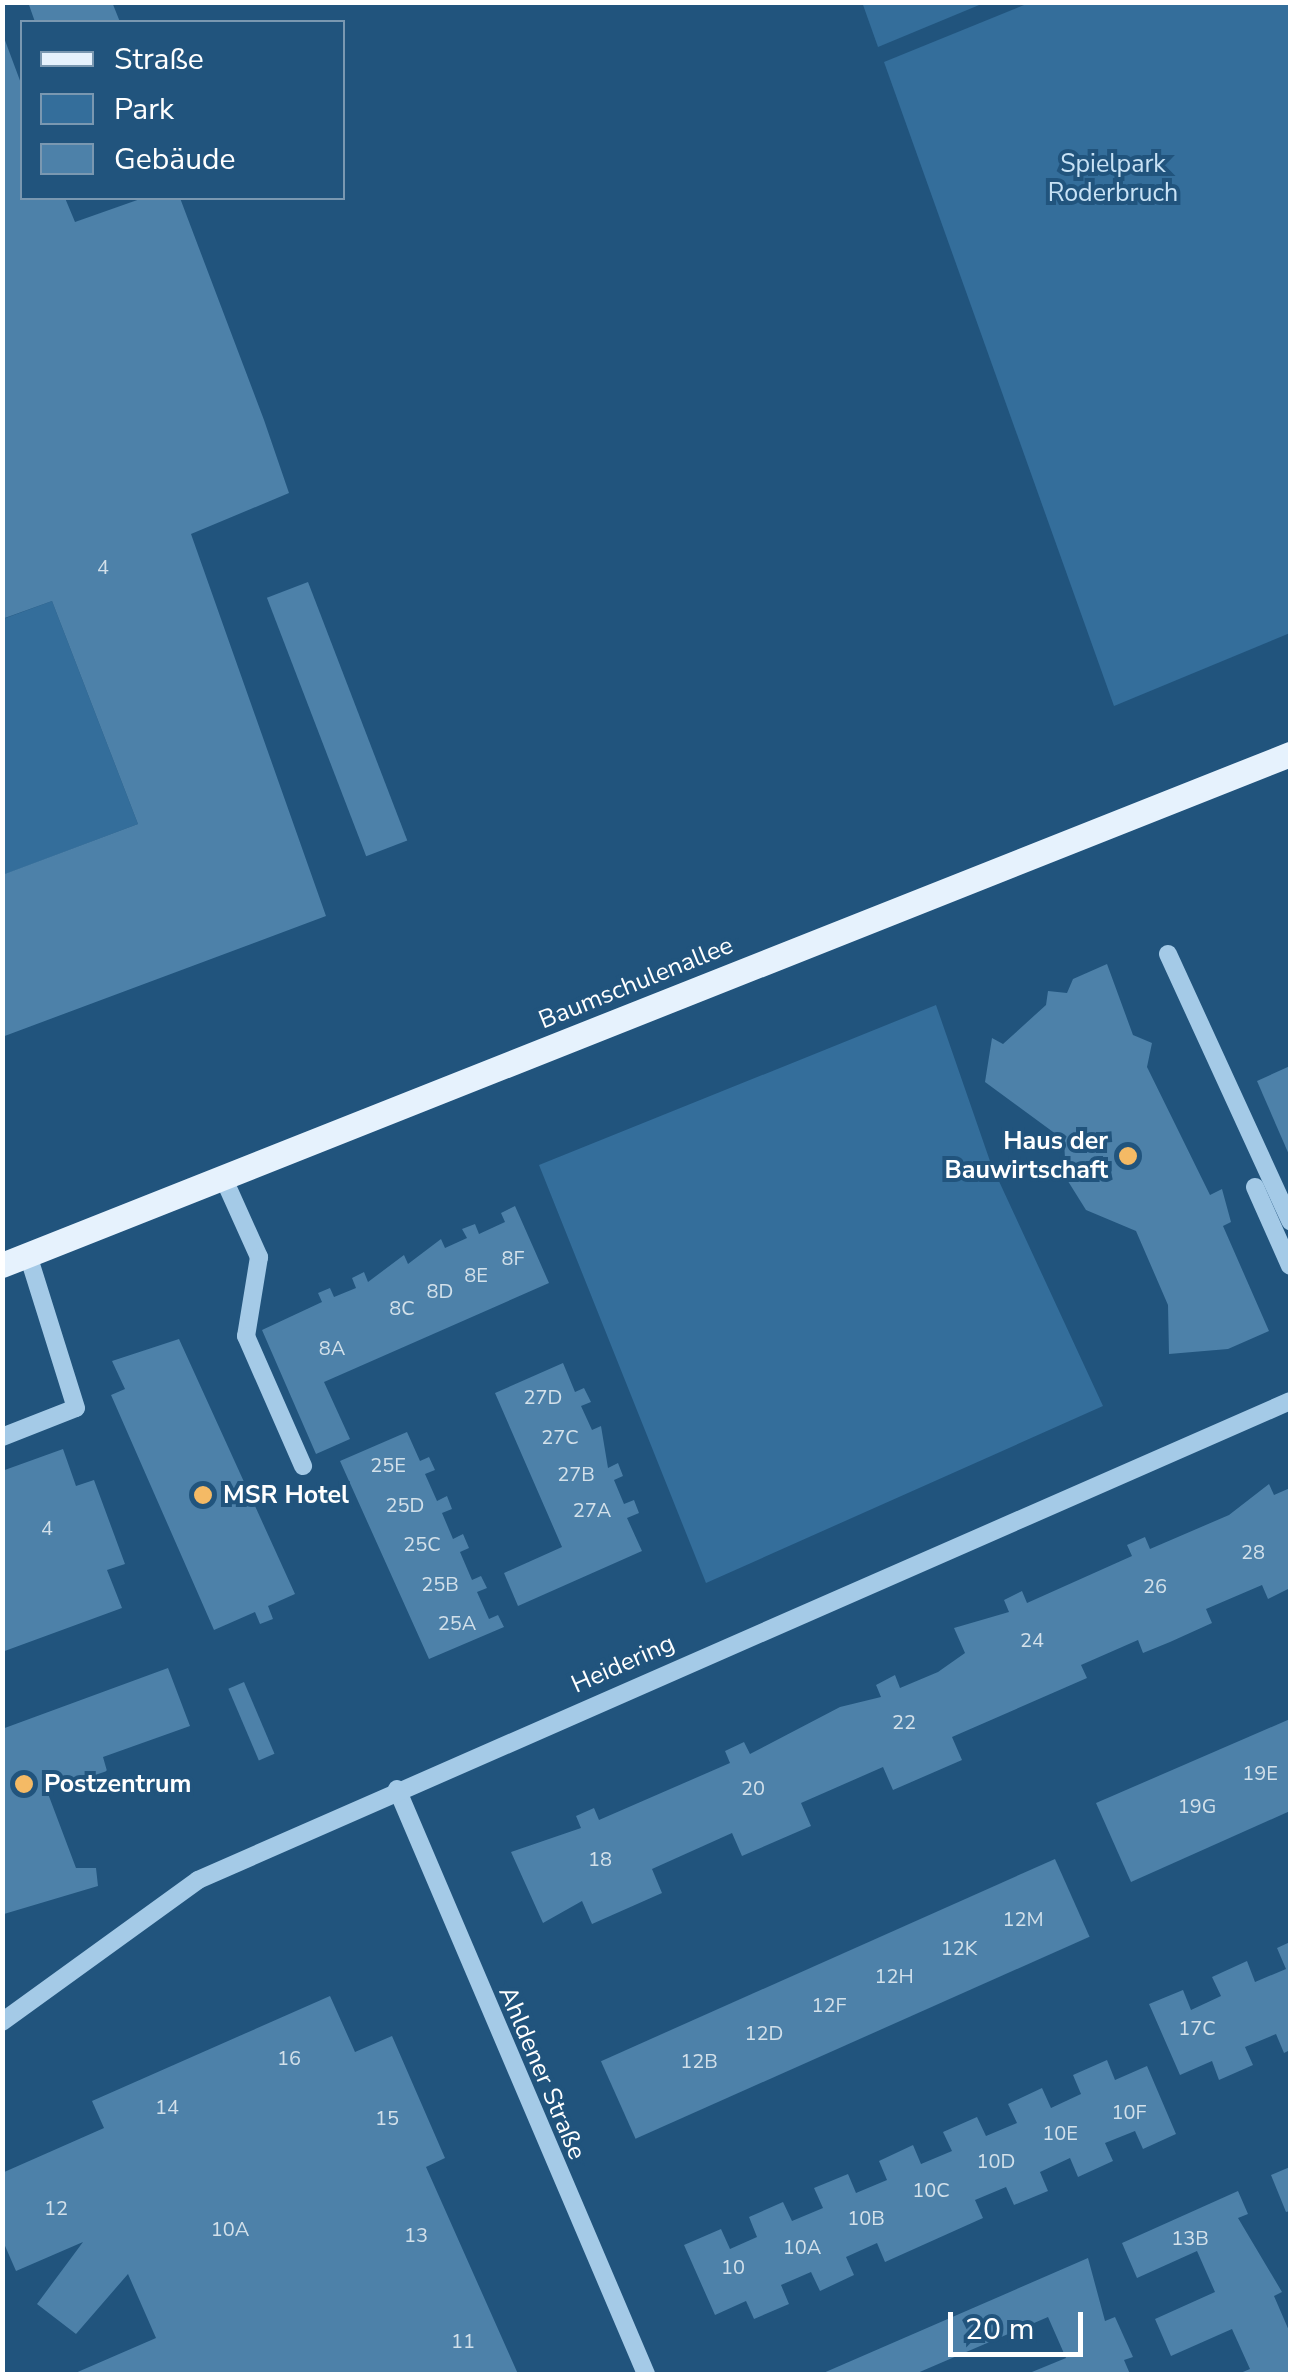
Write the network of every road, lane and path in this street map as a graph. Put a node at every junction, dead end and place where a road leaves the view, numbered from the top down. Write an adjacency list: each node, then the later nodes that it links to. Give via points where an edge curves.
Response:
1 (1290, 754): 3 (main road, Baumschulenallee)
2 (1168, 954): 5 (street)
3 (223, 1178): 6 (main road, Baumschulenallee); 11 (street, via 259,1257 246,1336)
4 (1255, 1187): 8 (street)
5 (1290, 1221)
6 (28, 1255): 7 (main road, Baumschulenallee); 10 (street, via 76,1408)
7 (2, 1265)
8 (1290, 1266)
9 (1290, 1401): 12 (street, Heidering)
10 (2, 1437)
11 (303, 1466)
12 (398, 1789): 13 (street, Heidering, via 198,1880); 14 (street, Ahldener Straße)
13 (2, 2022)
14 (646, 2374)

